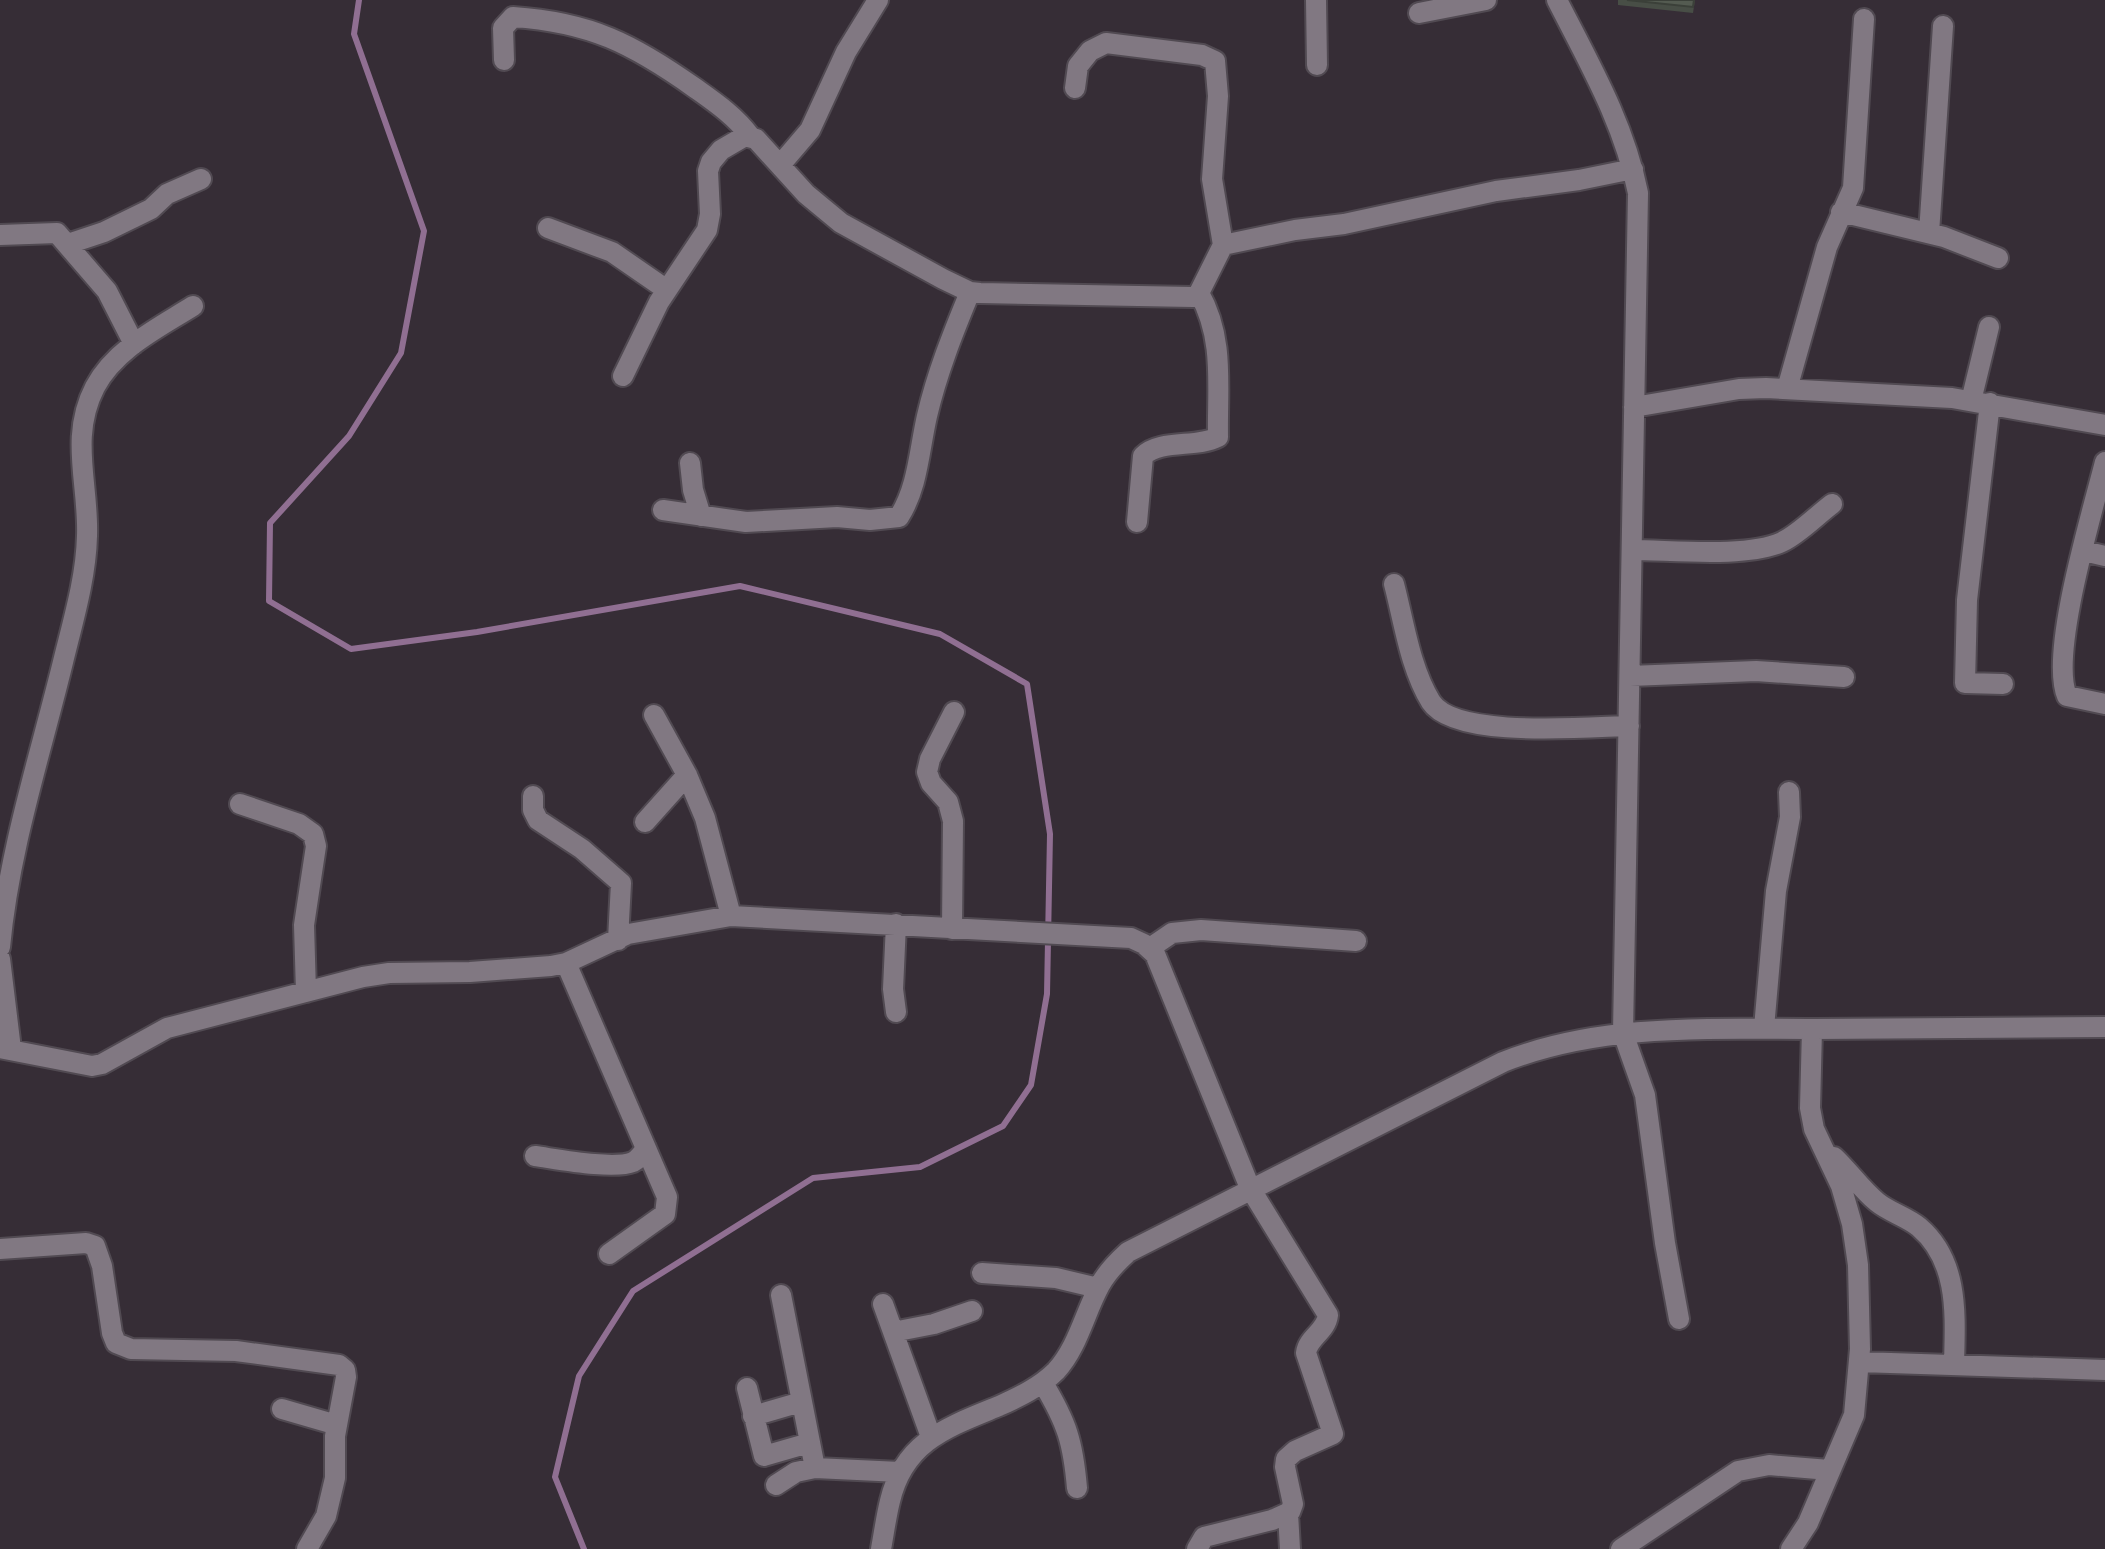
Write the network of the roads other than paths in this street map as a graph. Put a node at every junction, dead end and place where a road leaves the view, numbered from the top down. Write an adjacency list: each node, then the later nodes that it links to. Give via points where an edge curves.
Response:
1 (878, 0): 13 (street, via 846,52 810,130)
2 (1316, 0): 10 (street)
3 (1486, 0): 6 (street)
4 (1557, 0): 14 (street, via 1612,109)
5 (526, 9): 9 (street, via 503,28); 12 (street, via 611,36 652,58 736,118)
6 (1419, 13)
7 (1864, 19): 16 (street, via 1853,188)
8 (1943, 26): 18 (street)
9 (504, 60)
10 (1317, 65)
11 (1075, 88): 21 (street, via 1078,66 1106,43 1215,61 1212,179)
12 (750, 136): 13 (street); 23 (street, via 739,137 711,162 707,230)
13 (781, 164): 24 (street, via 841,223)
14 (1633, 169): 21 (street); 32 (street, via 1638,193)
15 (201, 179): 20 (street, via 104,232)
16 (1841, 212): 18 (street); 30 (street)
17 (548, 228): 23 (street, via 612,252)
18 (1929, 233): 22 (street)
19 (0, 235): 20 (street, via 47,231)
20 (68, 244): 28 (street, via 107,291)
21 (1223, 245): 25 (street)
22 (1998, 258)
23 (667, 290): 29 (street)
24 (970, 292): 25 (street, via 1184,298); 38 (street, via 947,345 911,498 899,517 746,522)
25 (1199, 293): 39 (street, via 1218,350 1216,439 1159,448 1143,456)
26 (193, 306): 28 (street)
27 (1989, 327): 31 (street)
28 (134, 344): 56 (street, via 109,366 83,422 80,446 88,513 76,608)
29 (623, 376)
30 (1787, 389): 31 (street); 32 (street, via 1739,389)
31 (1980, 402): 33 (street); 46 (street, via 1965,683)
32 (1634, 407): 40 (street)
33 (2105, 425)
34 (2105, 462): 41 (street)
35 (690, 463): 38 (street)
36 (1832, 504): 40 (street, via 1782,542 1761,547)
37 (663, 510): 38 (street)
38 (701, 516)
39 (1137, 522)
40 (1632, 550): 44 (street)
41 (2084, 551): 42 (street); 47 (street, via 2069,604 2063,687 2074,699)
42 (2105, 556)
43 (1394, 584): 50 (street, via 1416,667 1440,712 1485,727)
44 (1630, 676): 45 (street, via 1756,671); 50 (street)
45 (1844, 677)
46 (2003, 684)
47 (2105, 704)
48 (954, 712): 59 (street, via 927,772 948,802 953,821)
49 (654, 715): 51 (street)
50 (1629, 726): 71 (street)
51 (687, 775): 55 (street); 57 (street, via 705,818)
52 (1789, 792): 69 (street)
53 (533, 796): 60 (street, via 538,820 621,883)
54 (240, 804): 66 (street, via 313,834 316,846 304,925)
55 (645, 822)
56 (6, 854): 62 (street)
57 (731, 916): 58 (street); 60 (street, via 664,926)
58 (896, 924): 59 (street); 67 (street)
59 (952, 929): 63 (street, via 1092,934 1131,938)
60 (618, 940): 65 (street)
61 (1356, 941): 63 (street, via 1201,930 1172,933)
62 (0, 947)
63 (1150, 948): 76 (street)
64 (0, 959): 72 (street)
65 (566, 963): 66 (street, via 389,973); 73 (street)
66 (306, 992): 72 (street, via 167,1028 92,1066)
67 (896, 1012)
68 (2105, 1027): 70 (street)
69 (1764, 1028): 70 (street); 71 (street)
70 (1812, 1029): 74 (street, via 1810,1108)
71 (1623, 1033): 76 (street, via 1541,1048 1503,1062); 84 (street, via 1645,1095)
72 (6, 1048)
73 (646, 1148): 75 (street, via 633,1162 619,1164); 78 (street, via 667,1197 665,1214)
74 (1823, 1148): 86 (street, via 1852,1224); 87 (street, via 1876,1201 1917,1225 1941,1255 1955,1310)
75 (535, 1156)
76 (1250, 1188): 80 (street, via 1128,1252); 102 (street, via 1328,1315 1306,1353 1333,1434 1286,1459 1293,1504)
77 (0, 1249): 94 (street, via 95,1246 112,1333 116,1343 131,1349 236,1351 339,1365 346,1377)
78 (609, 1254)
79 (982, 1273): 80 (street, via 1056,1278)
80 (1098, 1288): 89 (street, via 1062,1364)
81 (781, 1295): 91 (street)
82 (883, 1304): 85 (street)
83 (972, 1311): 85 (street)
84 (1679, 1319)
85 (893, 1332): 95 (street)
86 (1860, 1362): 87 (street); 98 (street, via 1854,1415)
87 (1954, 1365): 88 (street)
88 (2105, 1370)
89 (1043, 1383): 95 (street); 101 (street, via 1073,1448)
90 (747, 1388): 93 (street)
91 (801, 1402): 93 (street); 96 (street)
92 (282, 1409): 94 (street)
93 (753, 1416): 96 (street, via 764,1456)
94 (337, 1425): 104 (street, via 329,1504)
95 (931, 1437): 99 (street)
96 (809, 1443): 97 (street)
97 (815, 1468): 99 (street); 100 (street)
98 (1829, 1470): 107 (street, via 1769,1465 1738,1471); 108 (street, via 1808,1523)
99 (900, 1472): 103 (street)
100 (776, 1485)
101 (1077, 1488)
102 (1288, 1513): 105 (street, via 1204,1537); 106 (street)
103 (883, 1539)
104 (307, 1549)
105 (1197, 1549)
106 (1290, 1549)
107 (1621, 1549)
108 (1791, 1549)

